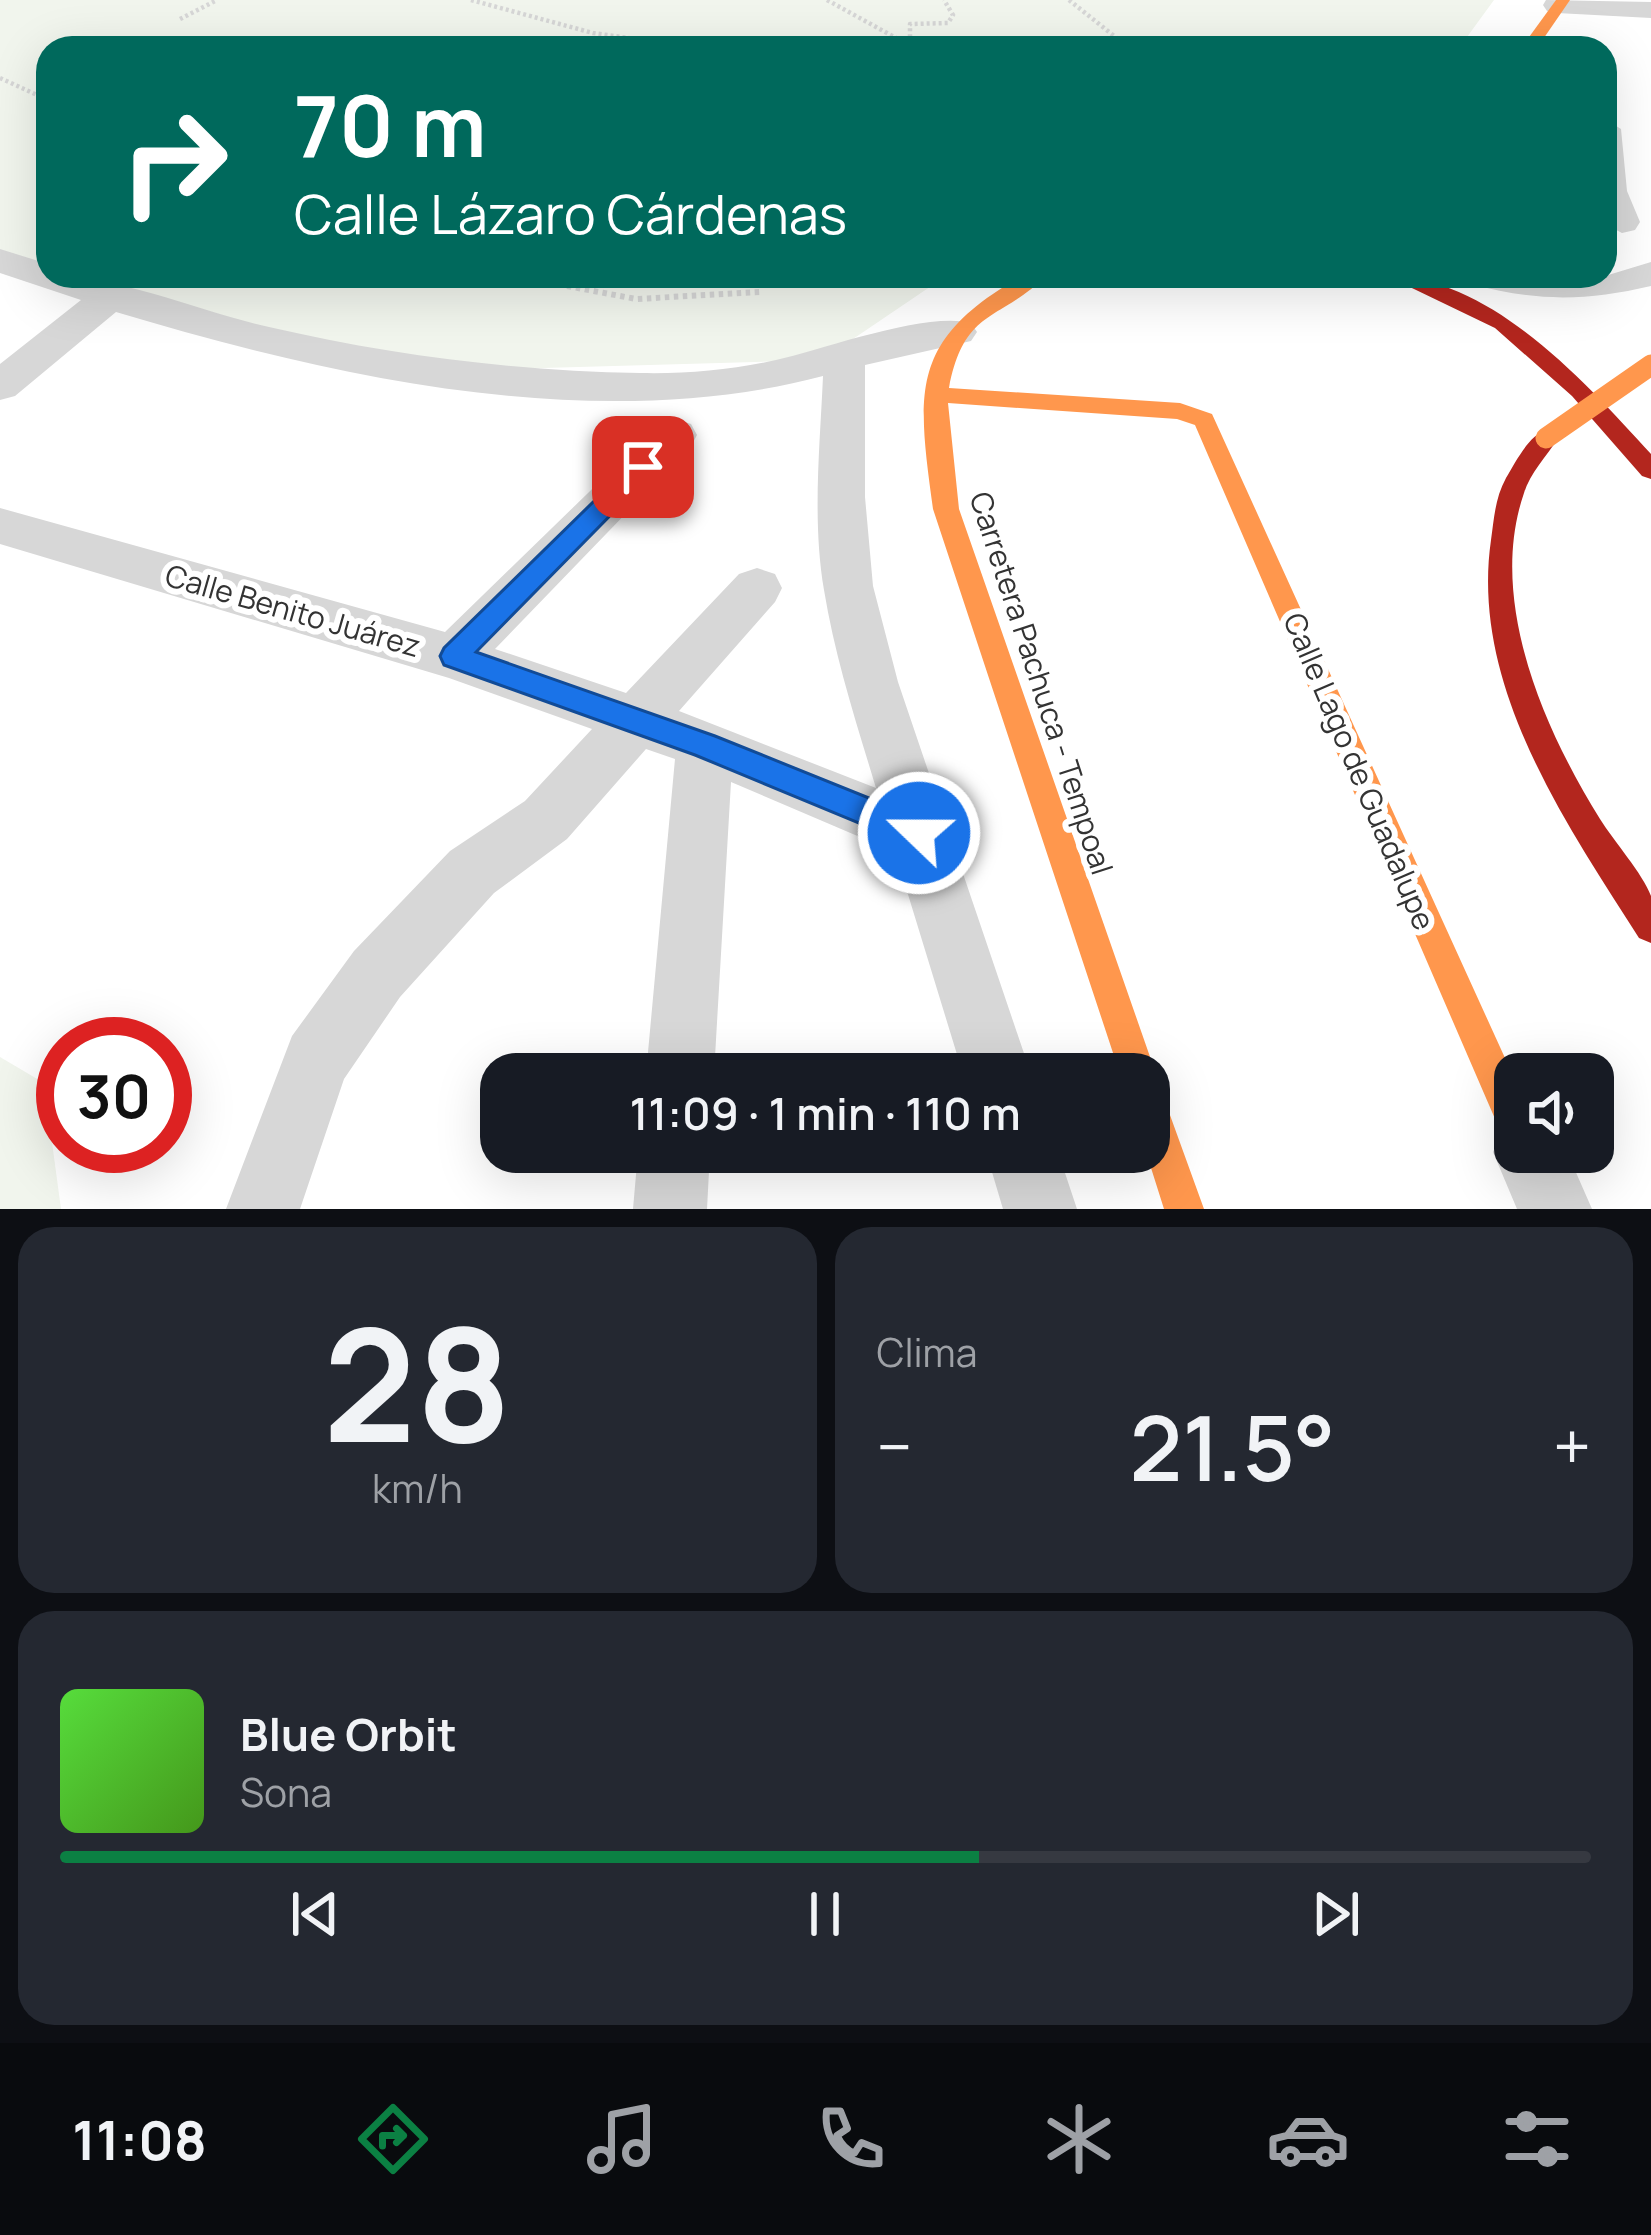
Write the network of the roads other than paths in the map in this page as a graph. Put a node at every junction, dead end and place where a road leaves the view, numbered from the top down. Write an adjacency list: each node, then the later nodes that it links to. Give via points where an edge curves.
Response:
1 (1560, 3): 2 (street); 3 (main road)
2 (1651, 10)
3 (1537, 36)
4 (0, 260): 5 (street)
5 (36, 273)
6 (1651, 274): 7 (street)
7 (1617, 281)
8 (80, 288): 13 (street)
9 (1019, 288): 14 (main road)
10 (1424, 288): 20 (main road, via 1503,323 1580,391)
11 (1544, 288): 12 (street)
12 (1582, 288)
13 (108, 298): 15 (street, via 314,353 464,377 705,385); 17 (street)
14 (957, 332): 15 (street); 18 (main road, Carretera Pachuca - Tempoal)
15 (844, 358): 26 (street, via 848,586)
16 (1651, 365): 27 (main road, bridge, via 1546,438 1510,497 1500,585 1519,694 1565,796)
17 (0, 386)
18 (936, 395): 30 (main road, Carretera Pachuca - Tempoal, via 946,509); 31 (main road, Calle Lago de Guadalupe, via 1180,411 1204,420)
19 (675, 435): 23 (street)
20 (1651, 470)
21 (0, 526): 23 (street, Calle Benito Juárez)
22 (757, 588): 24 (street)
23 (454, 656): 24 (street, Calle Benito Juárez)
24 (640, 721): 25 (street, Calle Benito Juárez); 36 (street, via 545,820 472,872 377,974 316,1060)
25 (705, 745): 26 (street, Calle Benito Juárez); 28 (street)
26 (919, 833): 29 (street)
27 (1651, 926)
28 (682, 1053)
29 (990, 1053)
30 (1131, 1053)
31 (1494, 1074)
32 (1170, 1168): 39 (main road)
33 (673, 1173): 37 (street)
34 (1029, 1173): 38 (street)
35 (1539, 1173): 40 (street)
36 (263, 1209)
37 (670, 1209)
38 (1040, 1209)
39 (1184, 1209)
40 (1555, 1209)

